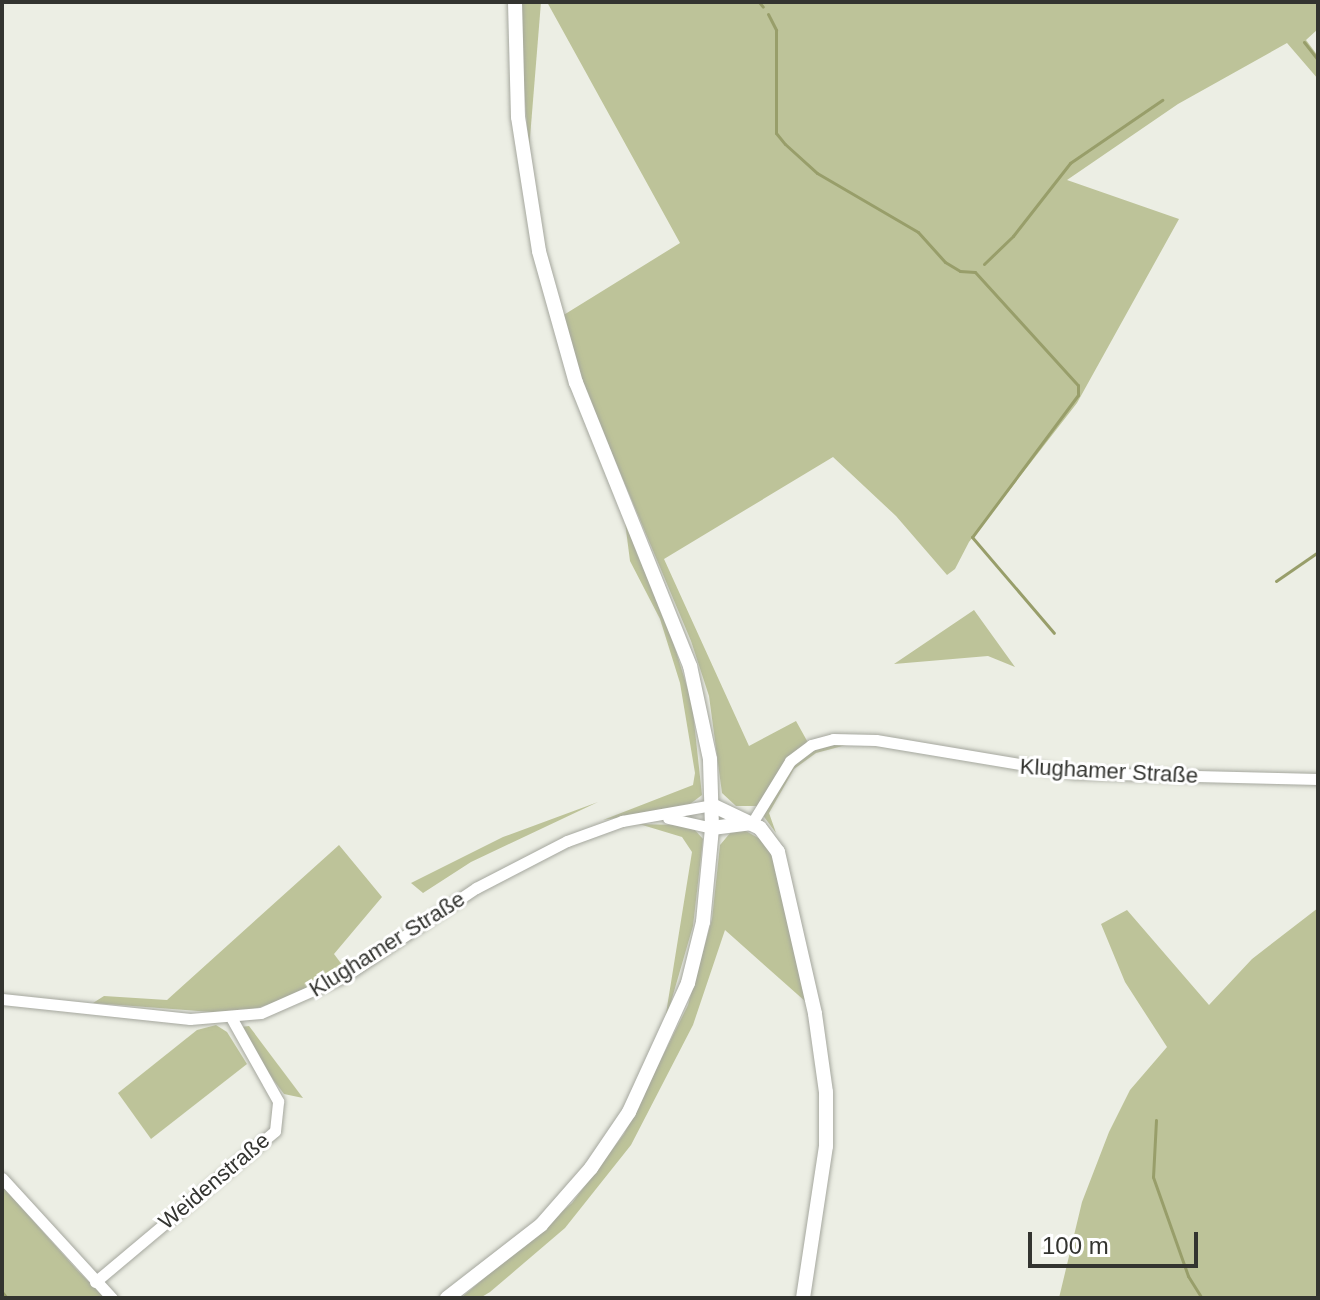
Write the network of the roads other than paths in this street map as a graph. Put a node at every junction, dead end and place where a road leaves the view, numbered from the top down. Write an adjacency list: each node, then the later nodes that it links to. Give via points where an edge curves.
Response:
1 (515, 2): 3 (main road, via 522,154 546,281 576,383 690,666 710,759)
2 (1318, 779): 5 (street, Klughamer Straße, via 1074,773 876,740 833,739 811,745 790,761)
3 (712, 805): 4 (street, Klughamer Straße); 5 (main road); 6 (main road)
4 (664, 817): 6 (street, Klughamer Straße); 8 (street, Klughamer Straße, via 622,821 567,841 476,888 345,976 279,1007)
5 (752, 823): 6 (main road); 13 (main road, via 772,843 787,873 822,1055 826,1146)
6 (712, 828): 12 (main road, via 703,922 688,983 629,1112 591,1168 541,1225)
7 (2, 999): 8 (street, Klughamer Straße)
8 (232, 1019): 10 (street, Weidenstraße, via 244,1049 278,1101 275,1131)
9 (2, 1178): 10 (street)
10 (95, 1282): 11 (street)
11 (112, 1298)
12 (447, 1298)
13 (803, 1298)

